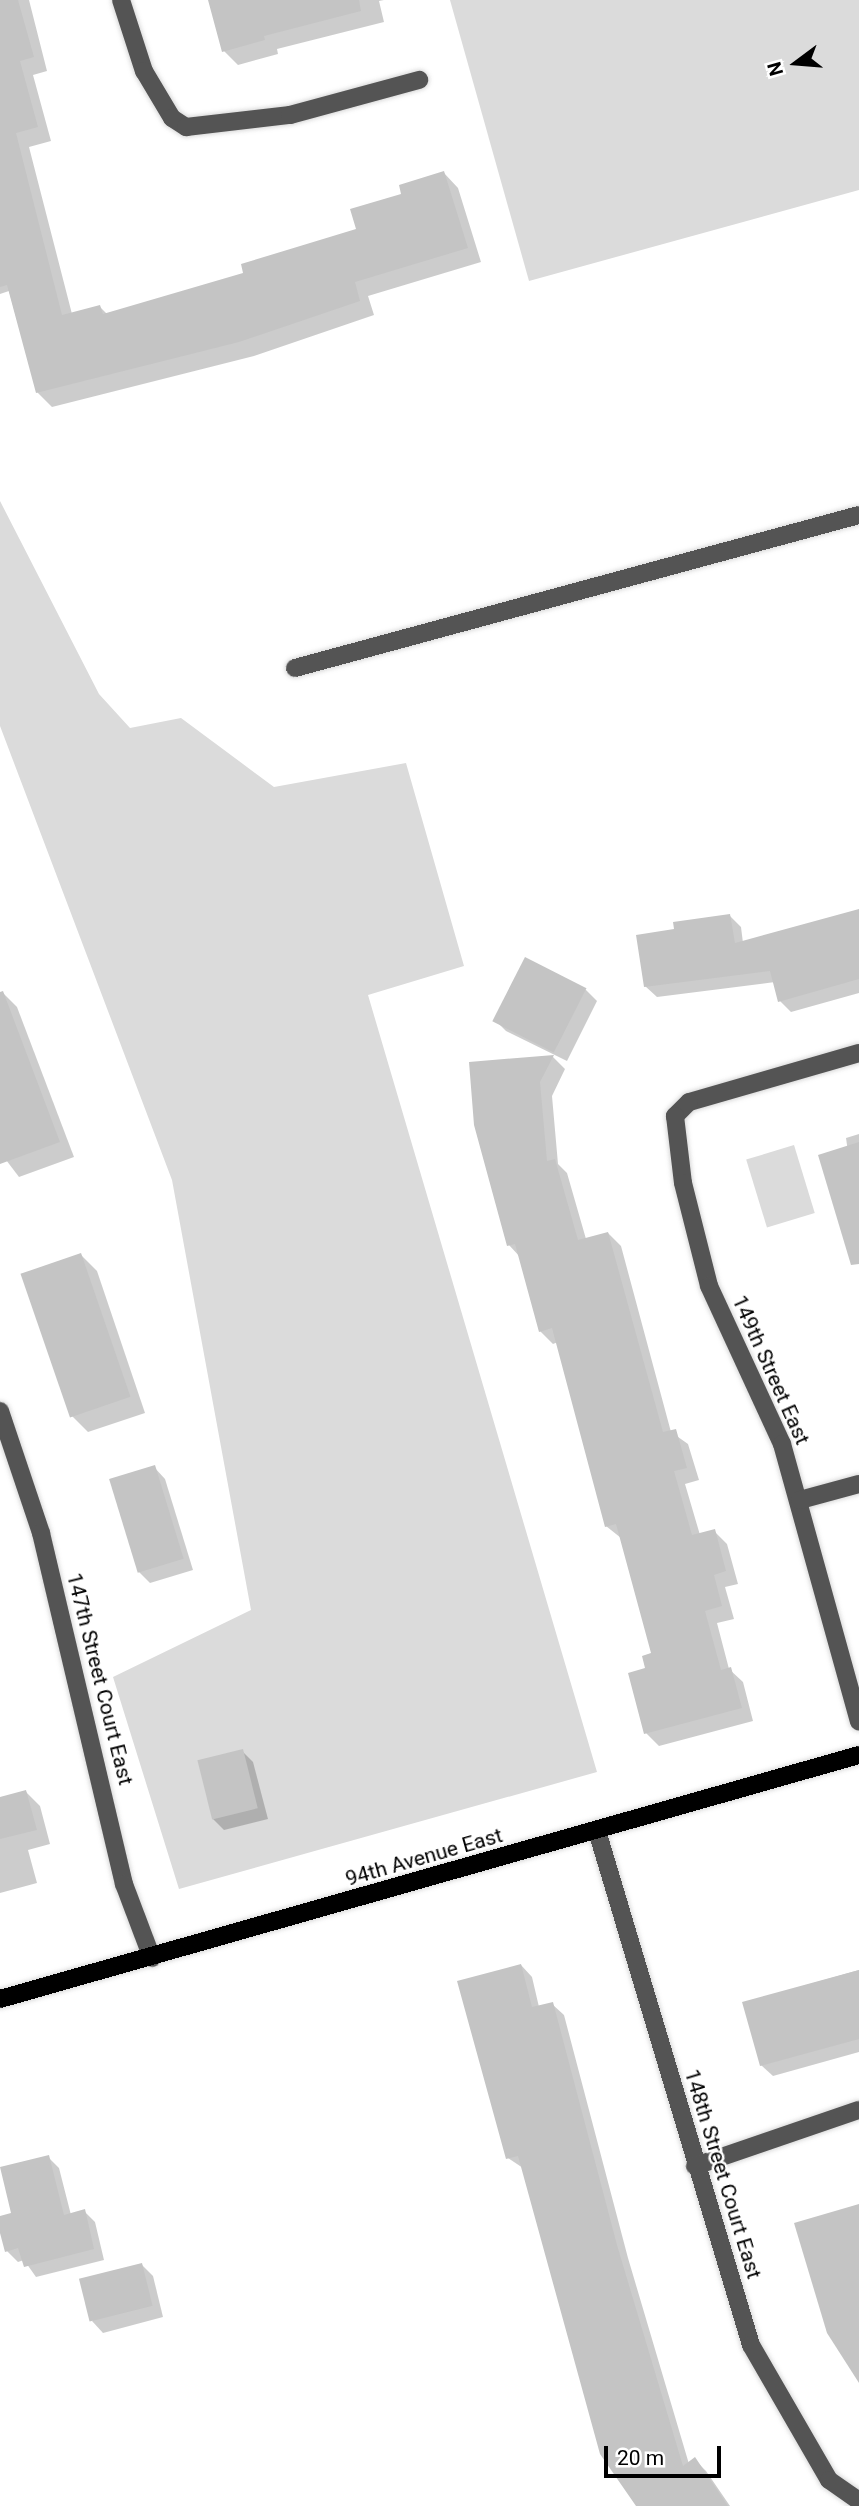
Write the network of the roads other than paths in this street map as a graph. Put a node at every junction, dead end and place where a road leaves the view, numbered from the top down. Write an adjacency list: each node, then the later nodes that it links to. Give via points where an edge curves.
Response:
1 (121, 0): 2 (street, via 144,71 172,118 186,127 290,115)
2 (419, 80)
3 (859, 515): 4 (street)
4 (295, 668)
5 (859, 1053): 8 (street, 149th Street East, via 689,1102 675,1116 683,1182 709,1286 721,1321 766,1406)
6 (0, 1411): 12 (street, 147th Street Court East, via 41,1533 124,1884)
7 (859, 1484): 8 (street)
8 (800, 1500): 9 (street, 149th Street East)
9 (859, 1721)
10 (859, 1755): 11 (main road, 94th Avenue East)
11 (597, 1831): 12 (main road, 94th Avenue East); 15 (street, 148th Street Court East)
12 (152, 1958): 13 (main road, 94th Avenue East)
13 (0, 1998)
14 (859, 2110): 15 (street)
15 (695, 2166): 16 (street, 148th Street Court East, via 751,2346 829,2480)
16 (859, 2501)

